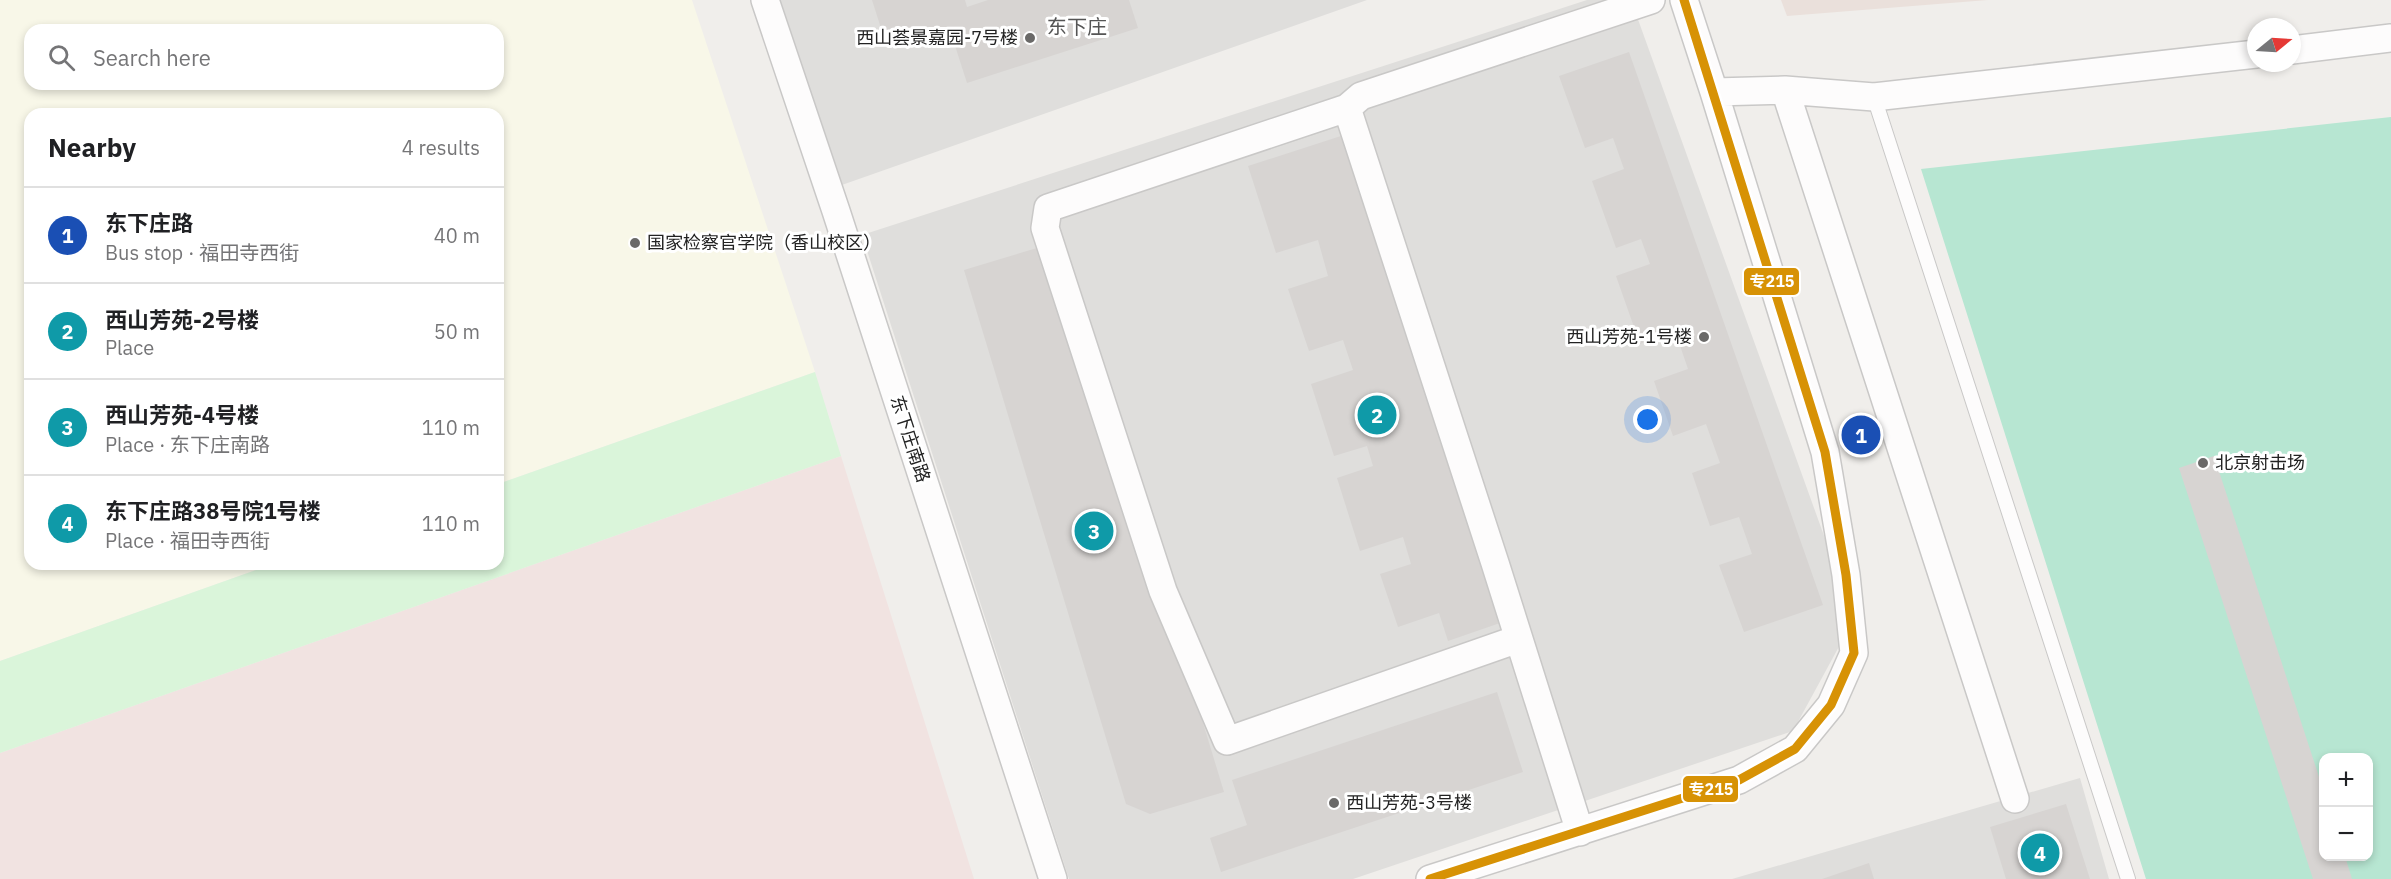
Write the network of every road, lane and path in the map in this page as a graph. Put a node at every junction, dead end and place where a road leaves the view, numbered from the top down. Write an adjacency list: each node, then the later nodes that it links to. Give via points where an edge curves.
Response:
1 (765, 0): 14 (street, 东下庄南路)
2 (1651, 0): 10 (street, via 1361,96)
3 (1684, 0): 8 (street)
4 (2391, 38): 5 (street)
5 (2301, 49)
6 (2247, 55): 9 (street)
7 (1785, 90): 8 (street); 9 (street); 12 (street)
8 (1714, 92): 13 (street, via 1825,452 1846,575 1854,653 1832,705 1795,749 1740,780)
9 (1874, 97): 16 (lane)
10 (1347, 108): 11 (street); 11 (street, via 1048,208 1049,240 1163,591 1227,741)
11 (1518, 639): 13 (street)
12 (2015, 799)
13 (1580, 832): 15 (street)
14 (1053, 879)
15 (1430, 879)
16 (2128, 879)

